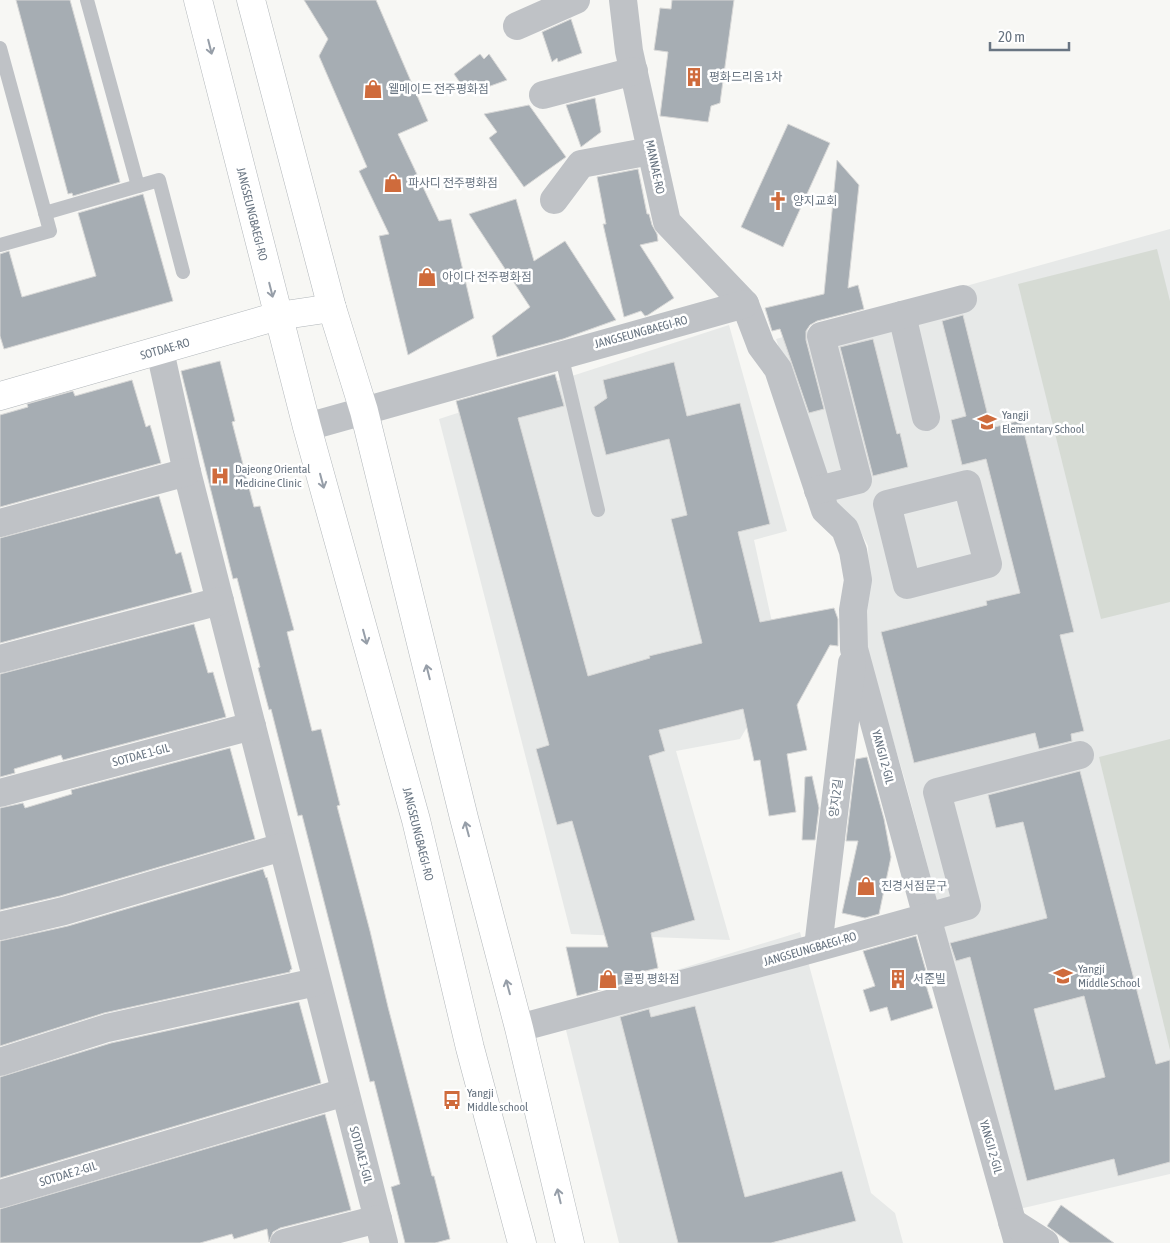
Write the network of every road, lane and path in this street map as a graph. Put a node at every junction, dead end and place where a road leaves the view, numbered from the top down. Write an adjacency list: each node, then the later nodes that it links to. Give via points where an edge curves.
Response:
1 (87, 0): 11 (lane)
2 (198, 0): 20 (street, JANGSEUNGBAEGI-RO, one-way to 20)
3 (251, 0): 18 (street)
4 (576, 0): 6 (street)
5 (623, 0): 8 (street, MANNAE-RO)
6 (517, 26)
7 (0, 48): 13 (lane)
8 (634, 72): 9 (street); 10 (street, MANNAE-RO)
9 (543, 95)
10 (651, 151): 12 (street, via 581,164); 17 (street, MANNAE-RO, via 667,222)
11 (138, 186): 13 (lane); 15 (lane, via 159,180)
12 (554, 200)
13 (45, 213): 14 (lane, via 50,231)
14 (0, 245)
15 (183, 272)
16 (963, 299): 19 (street)
17 (744, 304): 22 (street, JANGSEUNGBAEGI-RO); 28 (street, YANGJI 2-GIL, via 761,346 778,369)
18 (332, 308): 20 (street, SOTDAE-RO); 24 (street)
19 (902, 315): 25 (street); 28 (street, via 821,336 858,480)
20 (278, 316): 21 (street, SOTDAE-RO); 26 (street, JANGSEUNGBAEGI-RO)
21 (160, 351): 23 (street, SOTDAE-RO); 27 (street, SOTDAE 1-GIL)
22 (561, 354): 24 (street, JANGSEUNGBAEGI-RO); 29 (lane)
23 (0, 396)
24 (364, 411): 26 (street, JANGSEUNGBAEGI-RO); 44 (street, one-way to 24)
25 (926, 416)
26 (307, 427): 51 (street, JANGSEUNGBAEGI-RO, one-way to 51, via 416,820 470,1048)
27 (187, 472): 30 (street); 33 (street, SOTDAE 1-GIL)
28 (818, 490): 32 (street, YANGJI 2-GIL, via 825,510 845,529)
29 (598, 510)
30 (0, 523)
31 (895, 539): 32 (street)
32 (853, 550): 34 (street, YANGJI 2-GIL, via 858,580 853,610)
33 (220, 601): 35 (street); 36 (street, SOTDAE 1-GIL)
34 (854, 649): 40 (street, YANGJI 2-GIL); 42 (street, 양지2길)
35 (0, 659)
36 (252, 726): 38 (street, SOTDAE 1-GIL); 39 (street, SOTDAE 1-GIL)
37 (1080, 755): 40 (street, JANGSEUNGBAEGI-RO, via 937,792 967,906)
38 (0, 793)
39 (282, 847): 41 (street, via 64,911); 43 (street, SOTDAE 1-GIL)
40 (927, 917): 42 (street, JANGSEUNGBAEGI-RO); 49 (street, YANGJI 2-GIL)
41 (0, 926)
42 (818, 947): 44 (street, JANGSEUNGBAEGI-RO)
43 (316, 982): 45 (street, via 107,1028); 46 (street, SOTDAE 1-GIL)
44 (519, 1028): 52 (street, one-way to 44)
45 (0, 1062)
46 (345, 1092): 47 (street, SOTDAE 2-GIL); 48 (street, SOTDAE 1-GIL)
47 (0, 1194)
48 (381, 1231): 50 (street, SOTDAE 1-GIL)
49 (1015, 1233): 53 (street, YANGJI 2-GIL)
50 (284, 1243)
51 (522, 1243)
52 (570, 1243)
53 (1046, 1243)

